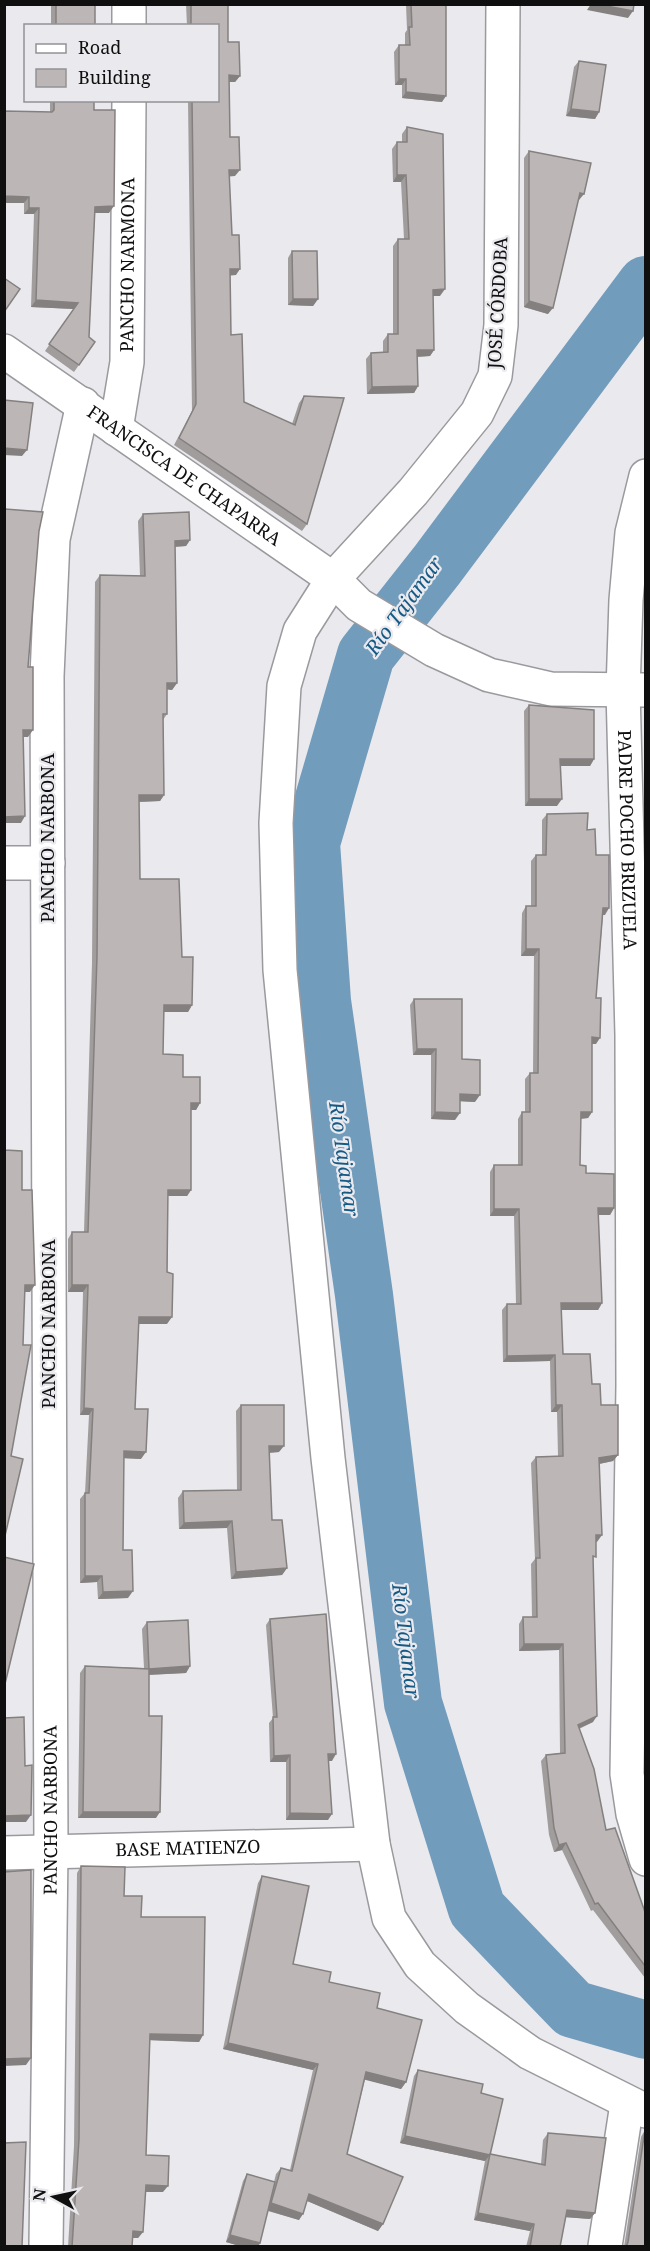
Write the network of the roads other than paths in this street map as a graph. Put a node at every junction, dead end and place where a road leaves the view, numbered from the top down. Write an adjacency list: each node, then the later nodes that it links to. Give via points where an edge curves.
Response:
1 (129, 4): 3 (street)
2 (503, 4): 9 (street, JOSÉ CÓRDOBA, via 501,325 495,376 477,413 413,492)
3 (129, 24)
4 (129, 102): 7 (street, PANCHO NARMONA, via 127,362)
5 (4, 351): 6 (street, FRANCISCA DE CHAPARRA)
6 (83, 405): 7 (street, FRANCISCA DE CHAPARRA); 12 (street, PANCHO NARBONA, via 54,539 47,676)
7 (116, 429): 9 (street, FRANCISCA DE CHAPARRA)
8 (645, 476): 10 (street, PADRE POCHO BRIZUELA, via 631,544 626,600)
9 (333, 579): 10 (street, FRANCISCA DE CHAPARRA, via 359,605 434,650 489,675 551,688); 16 (street, JOSÉ CÓRDOBA, via 300,631 284,686 276,823 280,959 328,1458)
10 (634, 690): 13 (street, PADRE POCHO BRIZUELA)
11 (4, 863): 12 (street)
12 (48, 863): 18 (street, PANCHO NARBONA)
13 (638, 1036): 14 (street, PADRE POCHO BRIZUELA)
14 (639, 1385): 15 (street, PADRE POCHO BRIZUELA)
15 (636, 1745): 19 (street, PADRE POCHO BRIZUELA, via 627,1774)
16 (373, 1844): 18 (street, BASE MATIENZO); 20 (street, JOSÉ CÓRDOBA, via 389,1918 420,1965 467,2008 530,2053)
17 (4, 1852): 18 (street, BASE MATIENZO)
18 (51, 1852): 21 (street, PANCHO NARBONA)
19 (645, 1859)
20 (636, 2107): 22 (street)
21 (46, 2247)
22 (605, 2247)

